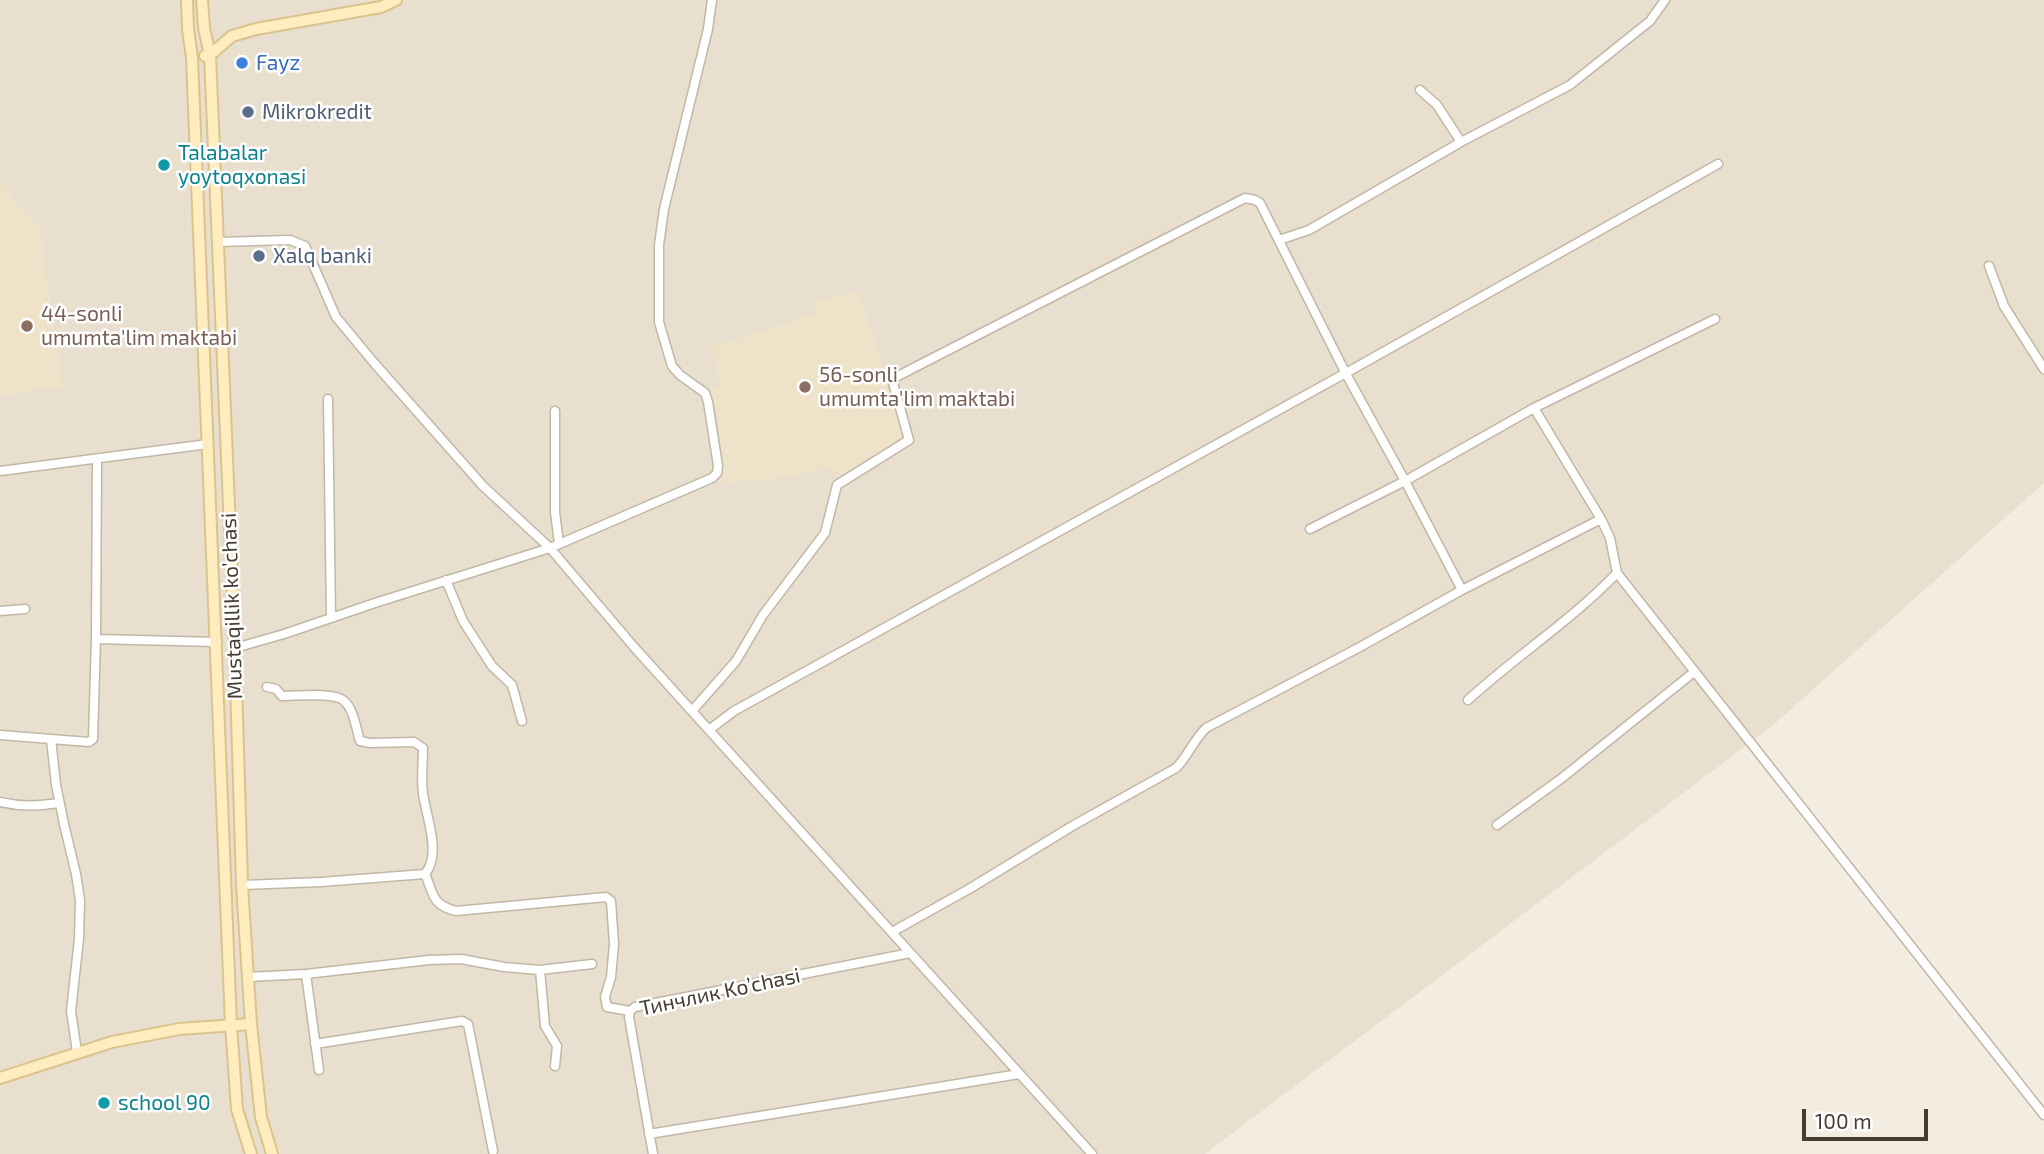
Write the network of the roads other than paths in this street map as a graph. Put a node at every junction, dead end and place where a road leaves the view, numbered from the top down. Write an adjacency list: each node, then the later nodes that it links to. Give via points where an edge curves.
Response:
1 (187, 0): 7 (main road, Mustaqillik ko’chasi)
2 (202, 0): 6 (main road, Mustaqillik ko’chasi)
3 (396, 0): 6 (main road, via 381,7 232,36)
4 (712, 0): 26 (street, via 664,209 659,322 672,366 705,393 717,473)
5 (1665, 0): 9 (street, via 1650,21 1570,85)
6 (210, 55): 7 (main road); 12 (main road, Mustaqillik ko’chasi)
7 (192, 58): 20 (main road, Mustaqillik ko’chasi)
8 (1420, 90): 9 (street, via 1437,105)
9 (1461, 142): 11 (street, via 1309,230)
10 (1718, 163): 16 (street)
11 (1279, 240): 16 (street); 40 (street, via 1260,204 1245,198 892,379 909,440 837,485 825,533 762,615 736,660)
12 (218, 242): 27 (street, via 290,240 305,246 337,317 374,364 483,486); 36 (main road, Mustaqillik ko’chasi)
13 (1989, 266): 15 (street, via 2004,306)
14 (1715, 319): 18 (street)
15 (2044, 369)
16 (1345, 372): 23 (street); 42 (street, via 746,705)
17 (328, 399): 33 (street)
18 (1534, 408): 23 (street); 24 (street)
19 (555, 411): 26 (street)
20 (208, 444): 21 (street); 35 (main road, Mustaqillik ko’chasi)
21 (97, 459): 22 (street); 34 (street)
22 (0, 471)
23 (1405, 481): 25 (street); 30 (street)
24 (1601, 519): 28 (street); 30 (street)
25 (1310, 528)
26 (559, 544): 27 (street)
27 (550, 548): 29 (street); 40 (street)
28 (1617, 573): 37 (street); 39 (street)
29 (446, 580): 33 (street); 41 (street, via 463,621 492,666 512,685)
30 (1462, 590): 50 (street, via 1206,728 1176,768)
31 (25, 609): 32 (street)
32 (0, 611)
33 (331, 618): 36 (street)
34 (96, 639): 35 (street); 44 (street, via 93,740)
35 (217, 642): 58 (main road, Mustaqillik ko’chasi)
36 (234, 648): 49 (main road, Mustaqillik ko’chasi)
37 (1695, 671): 47 (street); 65 (street)
38 (267, 687): 48 (street, via 282,696 342,699 360,741 414,742 423,748 423,791 432,844 431,867)
39 (1468, 700)
40 (692, 711): 42 (street)
41 (522, 721)
42 (709, 730): 50 (street)
43 (0, 735): 44 (street)
44 (51, 739): 46 (street)
45 (0, 802): 46 (street, via 18,806)
46 (60, 803): 60 (street, via 80,900 71,1011)
47 (1497, 825)
48 (425, 874): 49 (street); 56 (street, via 437,904 456,911 606,897 611,901 614,944 607,1007)
49 (242, 885): 55 (main road, Mustaqillik ko’chasi)
50 (892, 932): 51 (street)
51 (910, 953): 56 (street, Тинчлик Ko’chasi); 63 (street)
52 (592, 964): 53 (street)
53 (540, 970): 54 (street, via 461,959); 61 (street, via 545,1026 557,1046)
54 (306, 974): 55 (street); 59 (street)
55 (248, 977): 57 (main road, Mustaqillik ko’chasi)
56 (630, 1011): 66 (street, Тинчлик Ko’chasi)
57 (251, 1024): 58 (main road); 69 (main road, Mustaqillik ko’chasi, via 261,1117)
58 (231, 1025): 60 (main road, via 179,1029); 68 (main road, Mustaqillik ko’chasi, via 237,1109)
59 (316, 1044): 62 (street); 67 (street, via 462,1021 468,1024)
60 (77, 1052): 64 (main road)
61 (555, 1066)
62 (319, 1070)
63 (1019, 1074): 66 (street); 71 (street)
64 (0, 1077)
65 (2044, 1115)
66 (649, 1134): 70 (street, Тинчлик Ko’chasi)
67 (493, 1151)
68 (251, 1154)
69 (272, 1154)
70 (653, 1154)
71 (1092, 1154)

